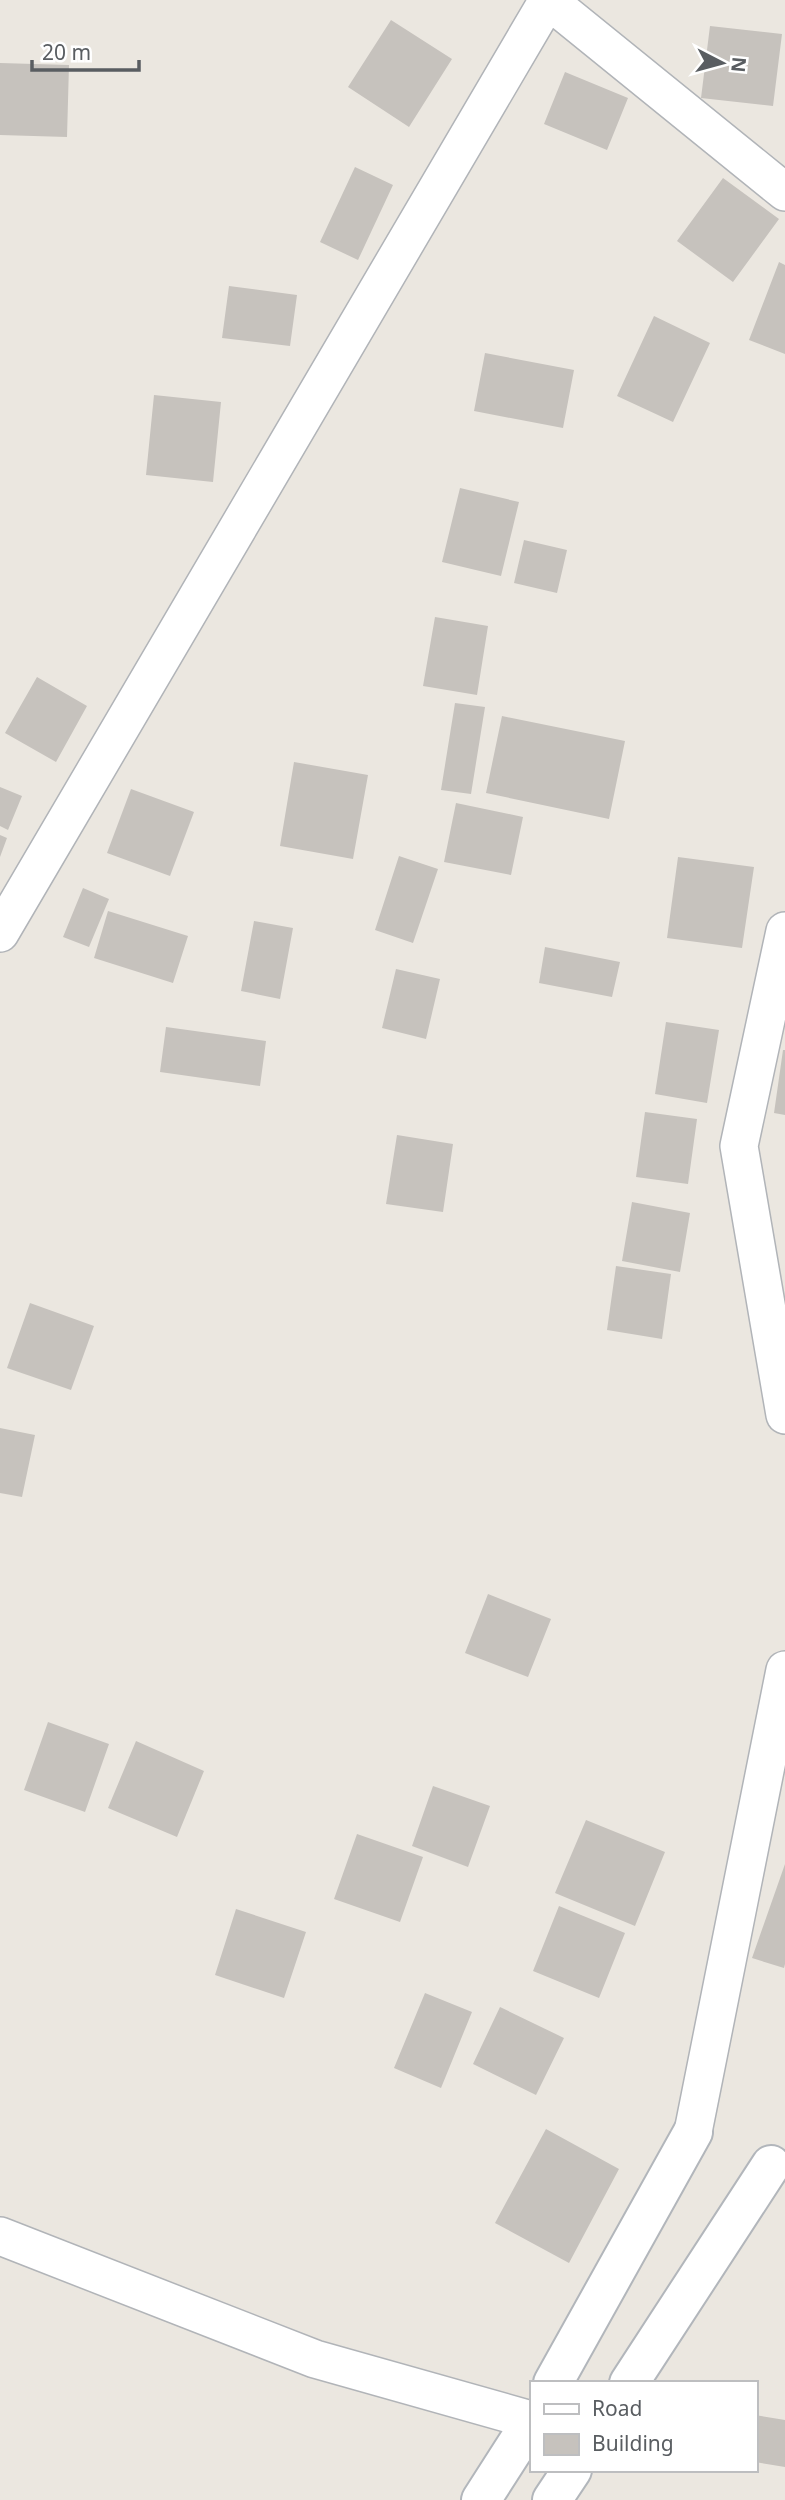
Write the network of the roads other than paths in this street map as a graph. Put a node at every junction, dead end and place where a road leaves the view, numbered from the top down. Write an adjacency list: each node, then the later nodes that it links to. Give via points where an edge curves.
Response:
1 (548, 0): 2 (street); 4 (street)
2 (785, 192)
3 (785, 931): 5 (street, via 739,1146)
4 (0, 933)
5 (785, 1415)
6 (785, 1670): 7 (street)
7 (693, 2132): 10 (main road)
8 (780, 2159): 11 (main road)
9 (0, 2235): 12 (street, via 315,2359)
10 (554, 2381)
11 (630, 2381)
12 (530, 2421)
13 (530, 2423): 15 (main road)
14 (571, 2472): 16 (main road)
15 (481, 2500)
16 (552, 2500)

